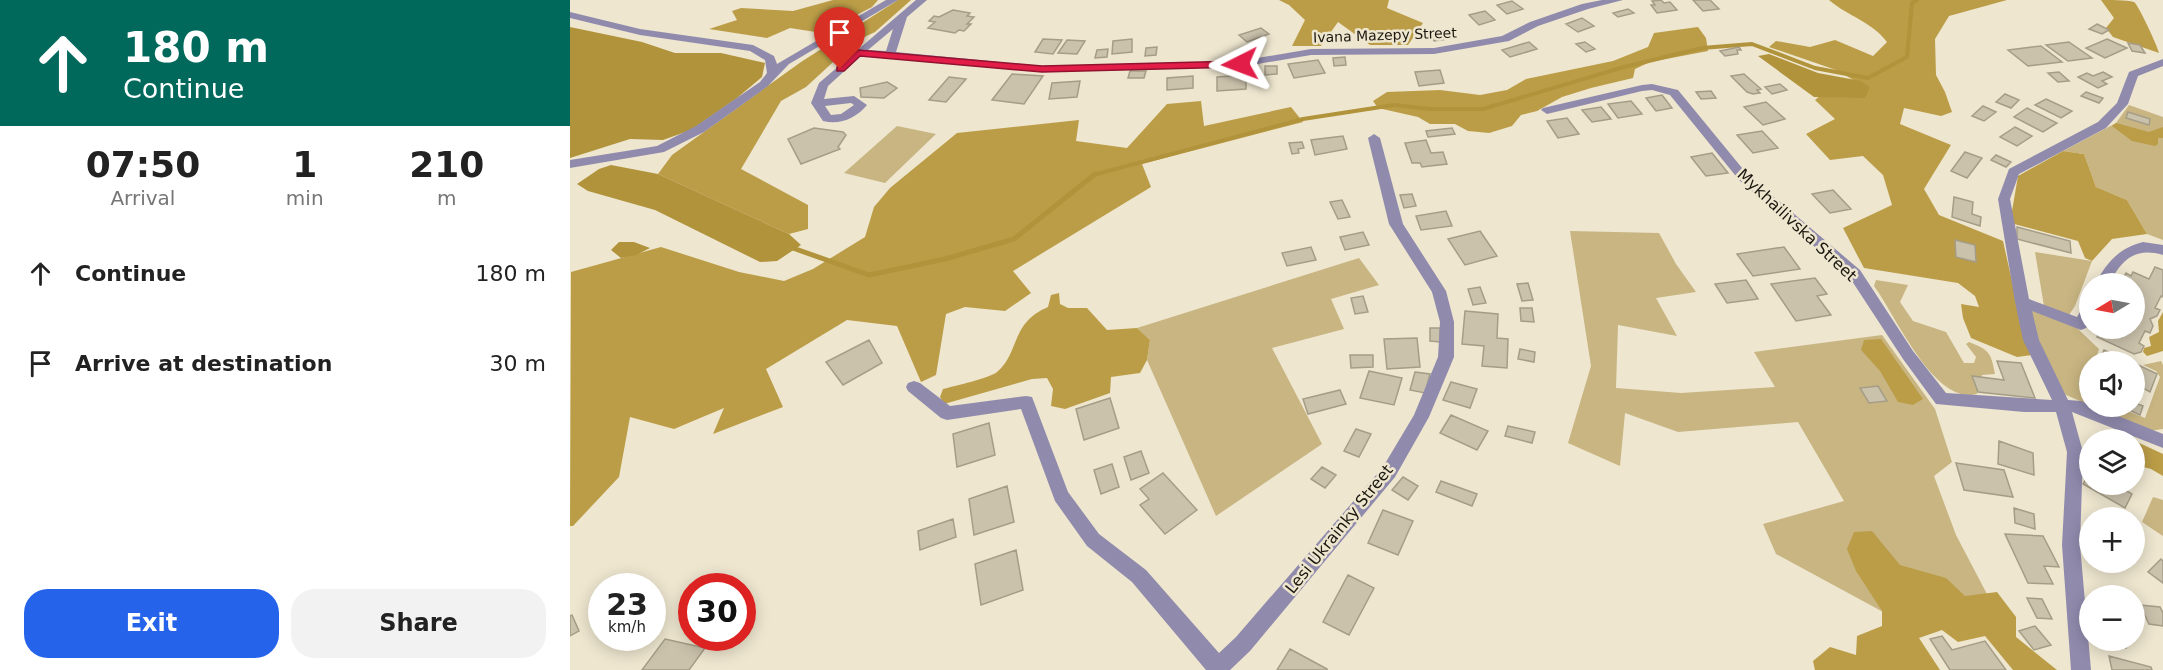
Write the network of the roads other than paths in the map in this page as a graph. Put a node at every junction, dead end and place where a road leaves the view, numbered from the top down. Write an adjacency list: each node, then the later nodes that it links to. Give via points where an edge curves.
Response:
1 (893, 0): 9 (street, via 785,62)
2 (922, 0): 5 (street)
3 (1618, 0): 7 (street, Ivana Mazepy Street, via 1586,6 1505,39 1434,51 1332,51 1240,64 1042,69)
4 (571, 15): 9 (street, via 640,32 753,48 770,58)
5 (902, 16): 6 (street); 7 (street)
6 (858, 53): 7 (street, Ivana Mazepy Street); 10 (street, via 823,85)
7 (890, 55)
8 (2163, 62): 16 (street, via 2133,74 2121,104 2102,125 2013,172 2004,199)
9 (773, 73): 13 (street, via 764,84 700,129 660,149)
10 (817, 103)
11 (1547, 110): 19 (street, Mykhailivska Street, via 1642,88 1674,92 1743,177 1855,274 1942,399 2024,406)
12 (1374, 138): 21 (street, Lesi Ukrainky Street, via 1396,224 1439,291 1448,322 1446,357 1421,417 1389,472 1243,644)
13 (570, 164)
14 (2163, 250): 15 (street, via 2143,246 2126,252)
15 (2107, 273)
16 (2022, 302): 17 (street); 19 (street, via 2031,340)
17 (2079, 323)
18 (914, 387): 21 (street, via 947,413 1026,402 1061,496 1093,540 1139,576)
19 (2062, 404): 20 (street); 22 (street, via 2075,452 2071,545)
20 (2163, 441)
21 (1217, 668)
22 (2081, 670)

